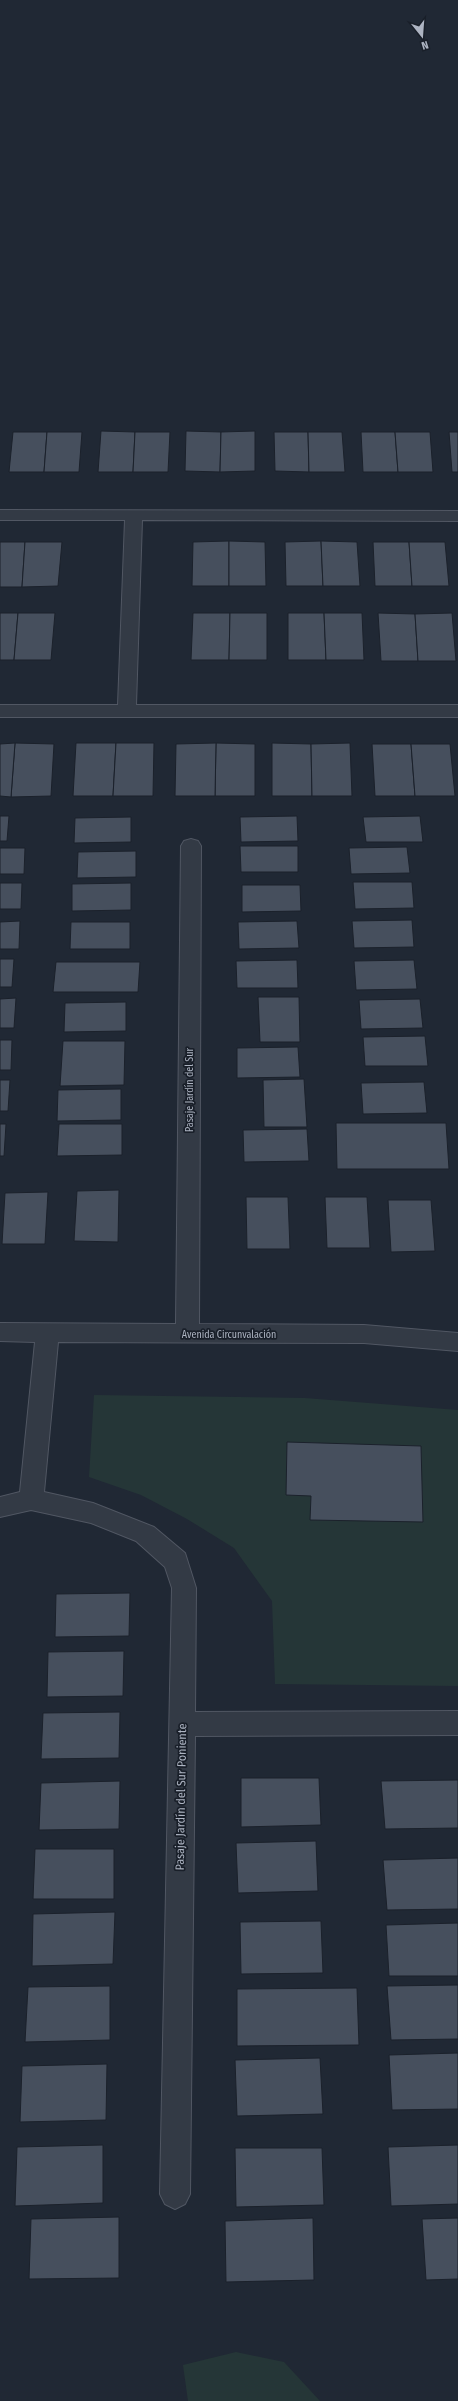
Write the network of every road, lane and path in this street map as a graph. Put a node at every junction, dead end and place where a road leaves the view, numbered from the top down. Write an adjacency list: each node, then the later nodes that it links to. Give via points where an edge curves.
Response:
1 (0, 515): 2 (street)
2 (134, 515): 3 (street); 5 (street)
3 (458, 516)
4 (0, 711): 5 (street)
5 (127, 711): 6 (street)
6 (458, 711)
7 (191, 846): 10 (street, Pasaje Jardín del Sur)
8 (0, 1332): 9 (street, Avenida Circunvalación)
9 (47, 1332): 10 (street, Avenida Circunvalación); 12 (street)
10 (187, 1333): 11 (street, Avenida Circunvalación, via 364,1334)
11 (458, 1342)
12 (31, 1500): 13 (street); 15 (street, Pasaje Jardín del Sur Poniente, via 93,1513 145,1534 176,1562 184,1588)
13 (0, 1507)
14 (458, 1723): 15 (street)
15 (183, 1724): 16 (street, Pasaje Jardín del Sur Poniente)
16 (175, 2194)

